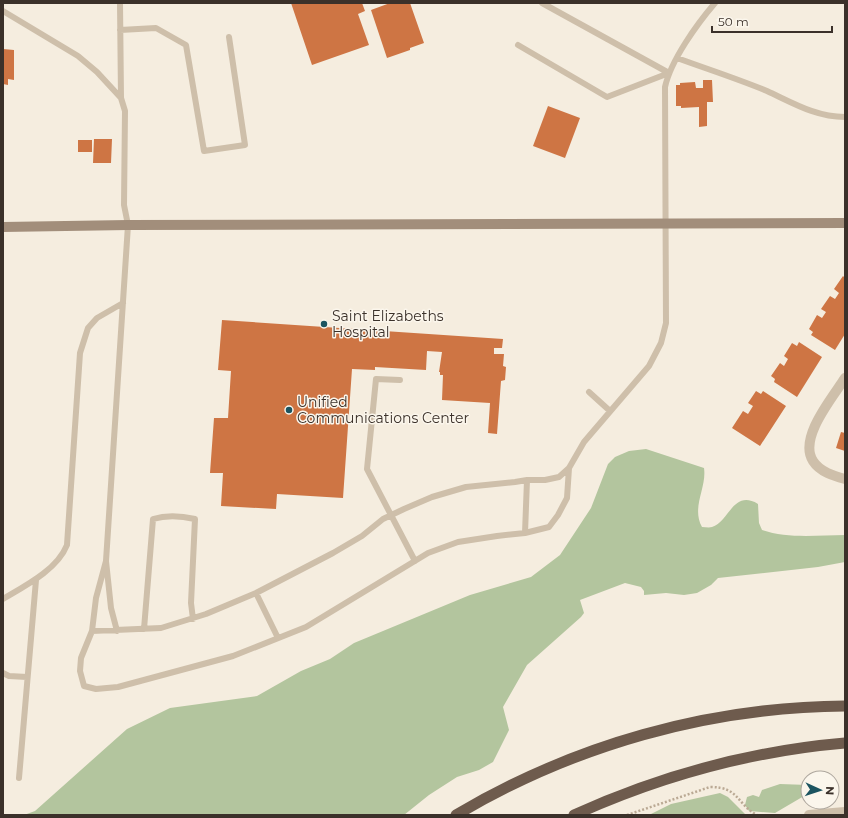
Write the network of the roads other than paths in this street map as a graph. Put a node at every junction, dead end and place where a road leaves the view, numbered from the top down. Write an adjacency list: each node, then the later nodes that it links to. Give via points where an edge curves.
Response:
1 (120, 3): 5 (lane)
2 (542, 3): 9 (lane)
3 (715, 3): 8 (lane)
4 (3, 11): 10 (lane, via 83,60)
5 (120, 30): 6 (lane, via 156,28 186,45 204,151 245,145); 10 (lane)
6 (229, 37)
7 (518, 45): 9 (lane, via 607,97)
8 (677, 58): 9 (lane); 11 (lane, via 766,91 803,109 832,117)
9 (669, 73): 12 (lane, via 665,87)
10 (121, 98): 14 (lane, via 125,111 124,205)
11 (845, 117)
12 (665, 223): 13 (main road); 14 (main road); 20 (lane, via 666,323 661,343 649,366)
13 (845, 223)
14 (128, 225): 15 (main road); 16 (lane)
15 (3, 227)
16 (123, 303): 26 (lane); 28 (lane, via 97,318 88,328 84,339 80,353 67,545 63,554)
17 (845, 378): 22 (street, via 816,423 809,447 811,457 818,467)
18 (400, 380): 24 (lane, via 376,379 367,469)
19 (589, 392): 20 (lane)
20 (610, 411): 21 (lane, via 584,442)
21 (569, 468): 23 (lane, via 559,477); 25 (lane, via 567,498 558,515 549,527)
22 (844, 479)
23 (527, 480): 24 (lane, via 466,487 432,497); 25 (lane)
24 (391, 516): 27 (lane); 29 (lane, via 333,553)
25 (525, 533): 27 (lane, via 458,542 428,553)
26 (106, 561): 33 (lane, via 111,608); 34 (lane, via 96,598)
27 (415, 561): 35 (lane, via 306,627)
28 (36, 580): 30 (lane); 37 (lane)
29 (256, 593): 31 (lane); 35 (lane)
30 (3, 599)
31 (193, 619): 32 (lane, via 161,628); 32 (lane, via 191,603 195,519 160,517 153,519)
32 (144, 629): 33 (lane)
33 (117, 631): 34 (lane)
34 (92, 632): 35 (lane, via 81,658 80,671 84,686 96,689 118,687 233,656)
35 (278, 638)
36 (3, 673): 37 (lane)
37 (27, 677): 40 (lane)
38 (845, 706): 42 (highway, via 789,708 730,715 622,740 535,773)
39 (845, 743): 43 (highway, via 760,754 701,768 638,788)
40 (19, 778)
41 (845, 812): 44 (street)
42 (456, 815)
43 (574, 815)
44 (809, 815)

